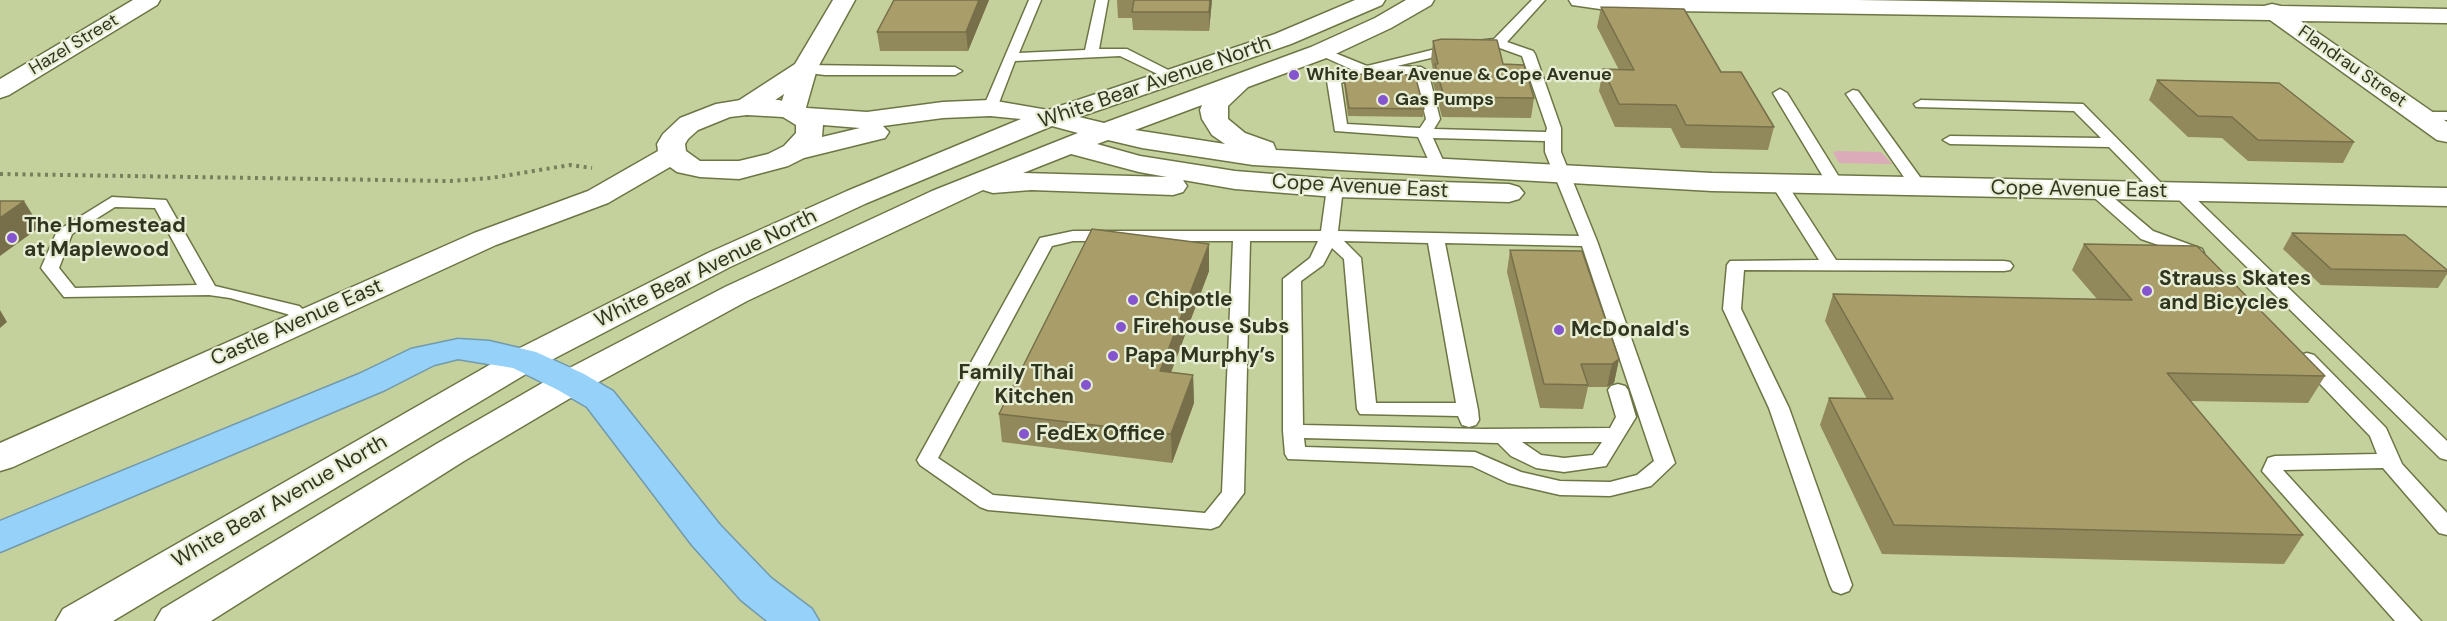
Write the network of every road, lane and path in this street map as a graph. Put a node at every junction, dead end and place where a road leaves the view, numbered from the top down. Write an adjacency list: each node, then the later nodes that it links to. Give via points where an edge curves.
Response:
1 (149, 0): 20 (street, Hazel Street)
2 (844, 0): 15 (street)
3 (1035, 0): 14 (lane)
4 (1102, 0): 13 (lane)
5 (1374, 0): 18 (street, White Bear Avenue North, via 1283,39)
6 (1423, 0): 12 (street, White Bear Avenue North)
7 (1539, 0): 11 (lane)
8 (1580, 0): 9 (street)
9 (2265, 7): 10 (street); 27 (street, Flandrau Street)
10 (2447, 16)
11 (1498, 43): 16 (lane, via 1460,47); 35 (lane, via 1528,54 1554,128)
12 (1320, 52): 16 (lane); 19 (street, White Bear Avenue North)
13 (1091, 54): 14 (lane); 18 (lane, via 1122,52)
14 (1010, 57): 25 (lane)
15 (805, 69): 17 (lane); 24 (street); 26 (street)
16 (1366, 70): 33 (lane, via 1421,71 1433,119); 33 (lane, via 1334,81 1340,128)
17 (955, 71)
18 (1173, 76): 29 (street, White Bear Avenue North)
19 (1239, 83): 32 (street, White Bear Avenue North); 41 (street, via 1220,98 1213,114 1222,129 1243,143 1280,151)
20 (0, 90)
21 (1780, 93): 48 (lane)
22 (1853, 94): 49 (lane)
23 (1921, 104): 37 (lane, via 2078,107)
24 (747, 106): 26 (street); 40 (street, via 689,124 671,144)
25 (990, 108): 26 (street, via 867,120); 29 (street)
26 (797, 113): 39 (street, via 809,124 810,133)
27 (2421, 116): 28 (lane); 34 (street, Flandrau Street)
28 (2447, 116)
29 (1049, 118): 31 (street, White Bear Avenue North); 32 (street)
30 (879, 132): 31 (street, via 959,122); 39 (street); 43 (street, via 907,131 927,138 933,149)
31 (1014, 132): 38 (street, Cope Avenue East); 43 (street, White Bear Avenue North)
32 (1106, 132): 38 (street, White Bear Avenue North); 41 (street, Cope Avenue East, via 1253,157)
33 (1424, 133): 35 (lane); 41 (lane)
34 (2447, 134)
35 (1552, 137): 46 (lane, via 1553,152)
36 (1950, 140): 37 (lane)
37 (2114, 143): 52 (lane)
38 (1069, 145): 50 (street, Cope Avenue East, via 1196,174); 53 (street, White Bear Avenue North)
39 (794, 152): 42 (street, via 749,168)
40 (672, 154): 42 (street, via 687,166); 45 (street)
41 (1438, 167): 46 (street, Cope Avenue East)
42 (699, 169): 45 (street)
43 (913, 173): 65 (street, White Bear Avenue North, via 719,260)
44 (0, 174): 45 (path, via 450,181 570,165)
45 (600, 183): 63 (street, Castle Avenue East)
46 (1565, 183): 47 (street, Cope Avenue East); 50 (street, Cope Avenue East); 58 (lane)
47 (1779, 184): 48 (street, Cope Avenue East); 60 (lane)
48 (1836, 185): 49 (street, Cope Avenue East)
49 (1919, 187): 51 (street, Cope Avenue East)
50 (1335, 188): 53 (street, via 1030,181 990,184); 55 (lane)
51 (2095, 190): 52 (street, Cope Avenue East); 59 (lane, via 2147,235 2198,254)
52 (2171, 192): 54 (street, Cope Avenue East); 76 (lane)
53 (942, 197): 66 (street, White Bear Avenue North, via 736,294)
54 (2447, 197)
55 (1329, 236): 56 (lane); 57 (lane); 68 (lane, via 1352,258); 70 (lane, via 1317,261 1292,279)
56 (1242, 237): 56 (lane, via 1073,236 1046,242 927,460 988,502 1211,521 1233,493)
57 (1436, 239): 58 (lane); 69 (lane)
58 (1589, 242): 78 (lane, via 1665,463 1644,481 1610,489 1560,489 1515,478)
59 (2206, 261)
60 (1830, 265): 61 (lane); 82 (lane, via 1736,265 1732,309 1779,408)
61 (2004, 266)
62 (209, 290): 62 (lane, via 160,203 112,202 65,231 50,268 70,293); 63 (lane, via 293,310)
63 (306, 319): 75 (street, Castle Avenue East)
64 (2292, 344): 79 (lane, via 2379,433)
65 (524, 360): 66 (highway); 81 (highway, via 458,349 423,357 372,382); 83 (street, White Bear Avenue North)
66 (571, 382): 84 (street, White Bear Avenue North); 85 (highway, via 600,399 706,535 756,589)
67 (1618, 390): 73 (lane, via 1626,417)
68 (1367, 409): 69 (lane); 71 (lane)
69 (1468, 410): 72 (lane)
70 (1293, 431): 71 (lane); 77 (lane, via 1294,454)
71 (1368, 432): 72 (lane); 77 (lane)
72 (1471, 435): 74 (lane); 78 (lane)
73 (1617, 435): 74 (lane); 74 (lane, via 1599,461 1564,465 1536,460 1518,451)
74 (1503, 436)
75 (6, 452)
76 (2447, 453)
77 (1370, 456): 78 (lane)
78 (1475, 459)
79 (2391, 461): 80 (lane); 86 (lane, via 2304,460 2275,463 2272,471)
80 (2447, 527)
81 (0, 537)
82 (1841, 585)
83 (78, 621)
84 (177, 621)
85 (797, 621)
86 (2409, 621)

